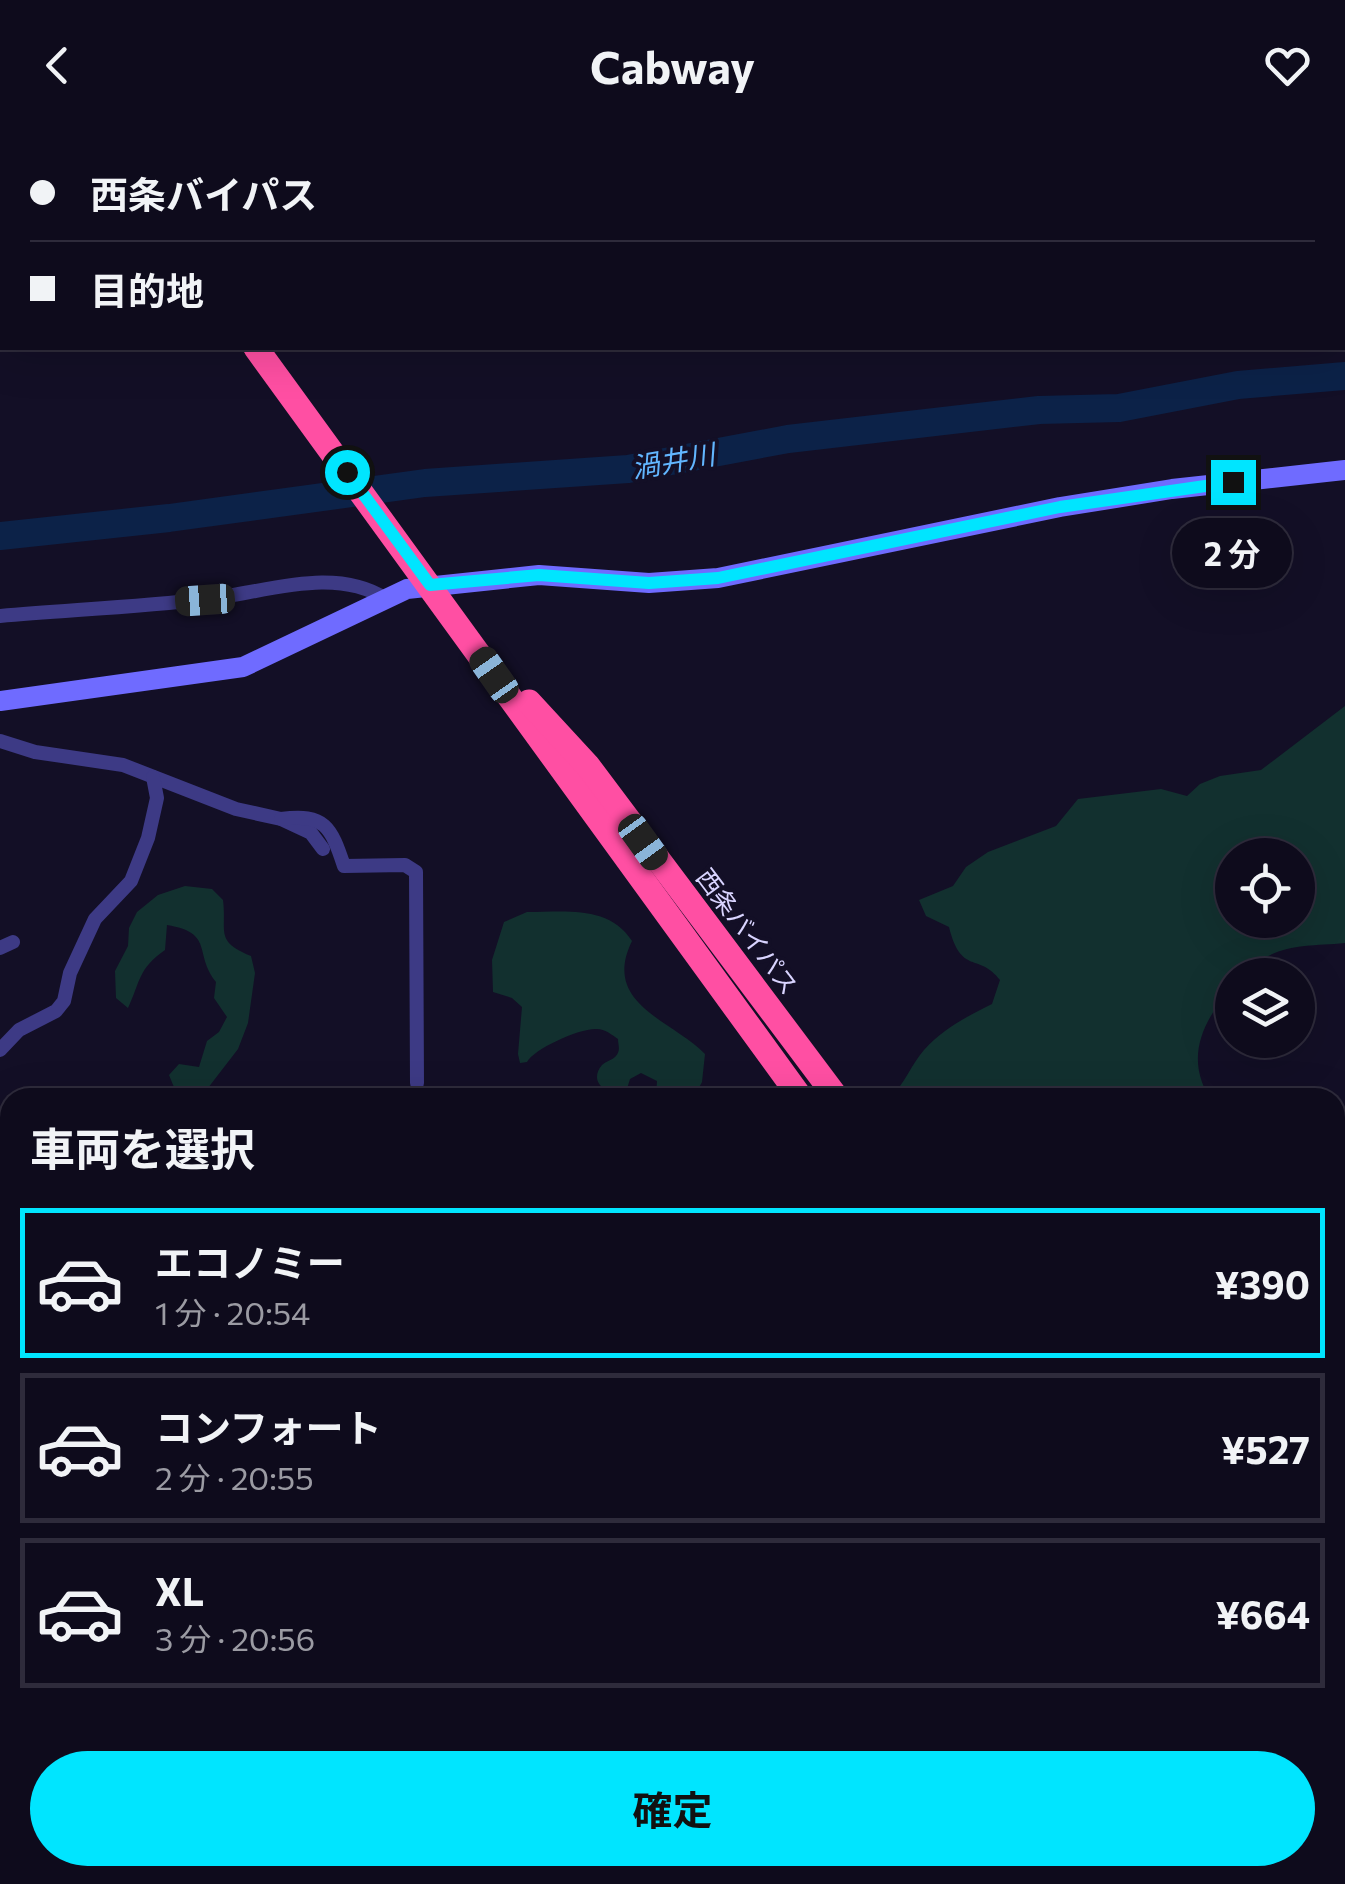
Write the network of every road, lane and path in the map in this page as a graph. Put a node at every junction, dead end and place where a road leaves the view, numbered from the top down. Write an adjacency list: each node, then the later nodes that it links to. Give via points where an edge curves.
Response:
1 (257, 350): 3 (highway, 西条バイパス)
2 (1345, 470): 3 (street, via 1060,507 718,578 649,583)
3 (422, 575): 4 (street); 6 (highway, 西条バイパス)
4 (386, 599): 5 (street, via 368,586 288,585 205,600); 7 (street, via 243,668)
5 (0, 616)
6 (456, 620): 14 (highway, 西条バイパス); 15 (highway, 西条バイパス, via 588,766)
7 (0, 702)
8 (0, 742): 9 (street)
9 (153, 777): 10 (street); 12 (street, via 157,798 137,866 126,888 94,919 64,1001)
10 (281, 819): 11 (street, via 311,833); 13 (street, via 313,818 326,825 344,866 405,864 416,872)
11 (323, 849)
12 (0, 1050)
13 (417, 1083)
14 (794, 1088)
15 (829, 1088)

